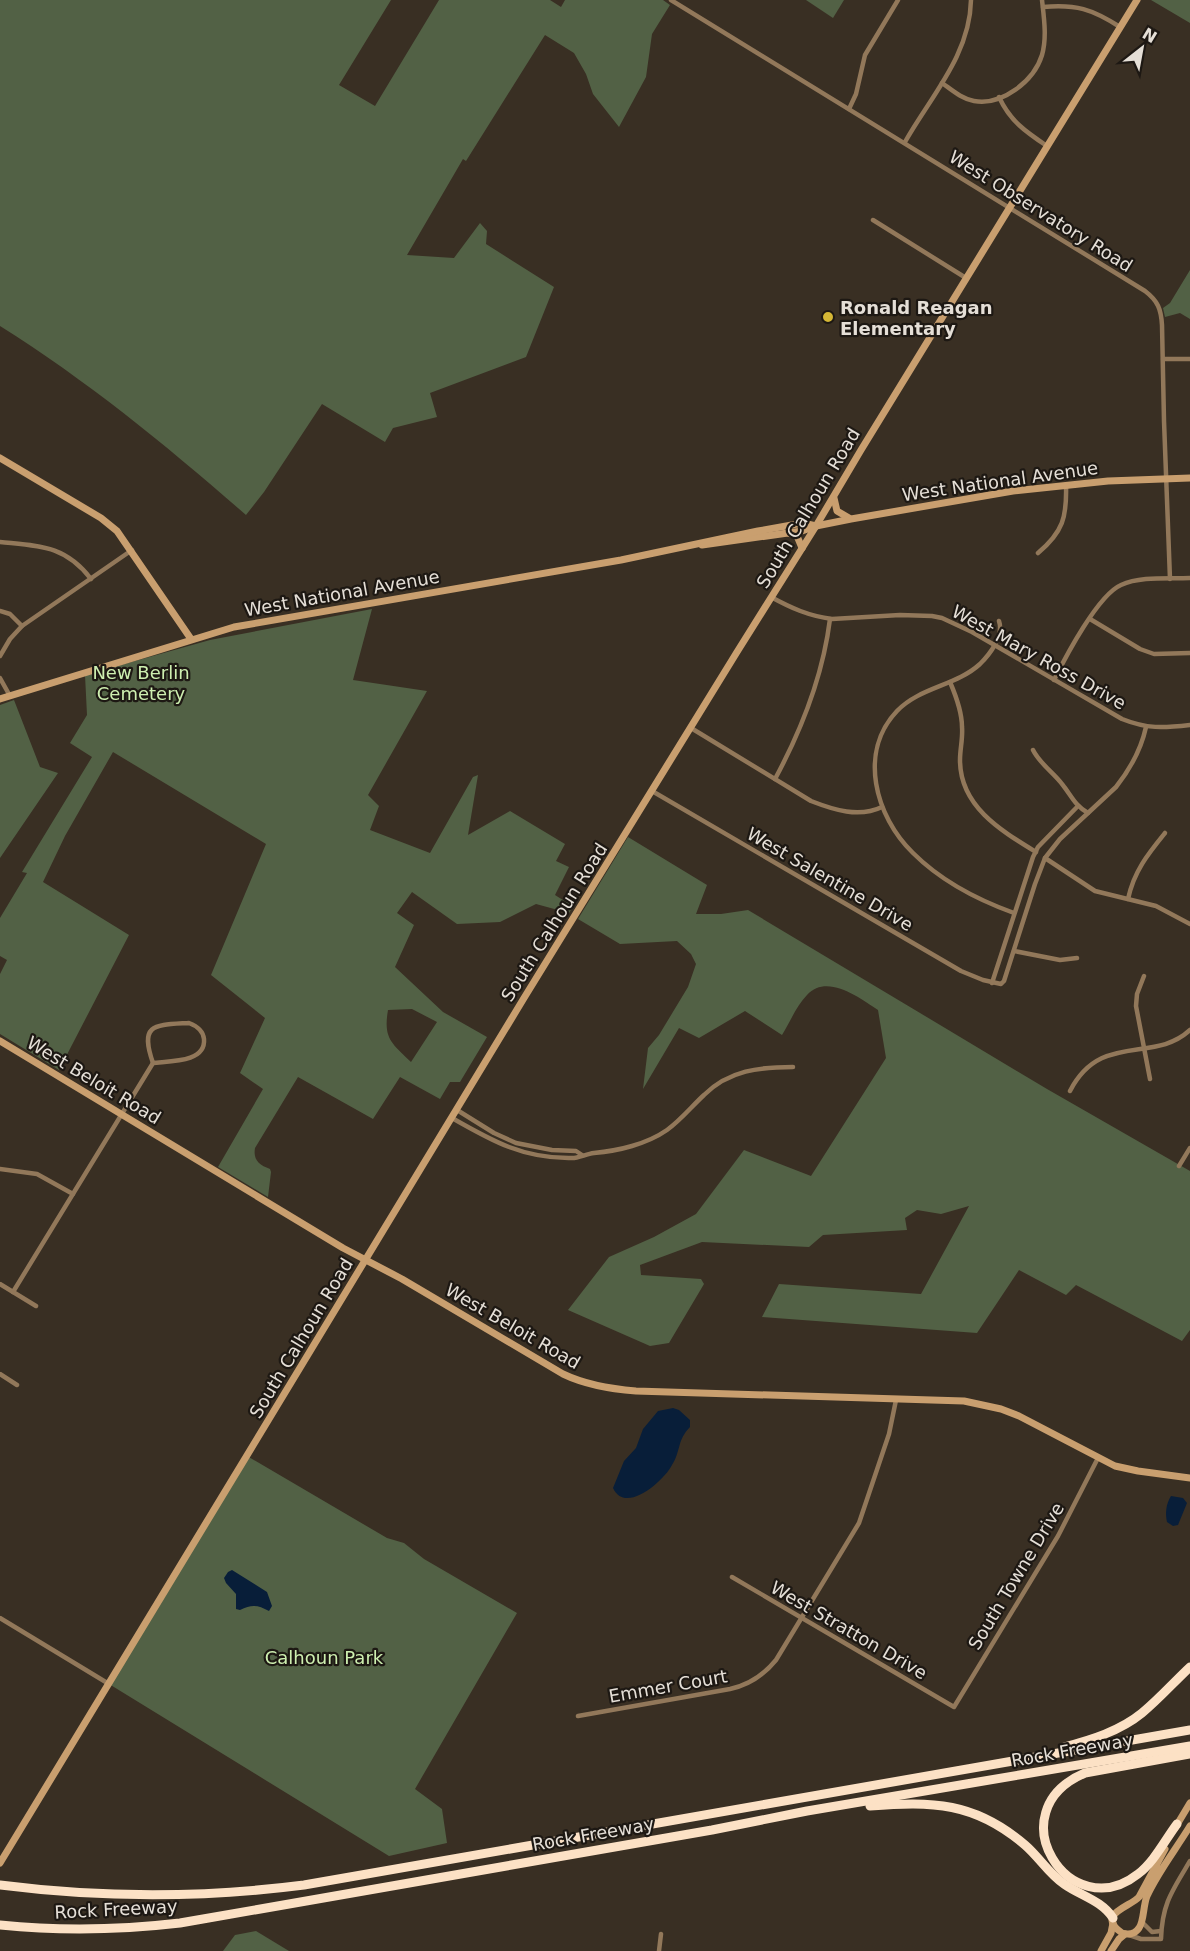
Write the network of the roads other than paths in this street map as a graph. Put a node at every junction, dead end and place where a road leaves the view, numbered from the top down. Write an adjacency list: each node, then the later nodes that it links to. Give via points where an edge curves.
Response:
1 (671, 0): 10 (street, West Observatory Road)
2 (898, 0): 10 (street, via 865,55)
3 (971, 0): 8 (street, via 963,45)
4 (1042, 0): 6 (street)
5 (1137, 0): 7 (main road, South Calhoun Road)
6 (1043, 8): 7 (street, via 1084,8); 9 (street, via 1045,40 1038,65 1025,82)
7 (1120, 27): 12 (main road, South Calhoun Road)
8 (942, 84): 9 (street, via 974,101); 11 (street)
9 (999, 97): 12 (street, via 1016,124)
10 (849, 109): 11 (street, West Observatory Road)
11 (905, 142): 13 (street, West Observatory Road)
12 (1047, 146): 13 (main road, South Calhoun Road)
13 (1009, 207): 15 (main road, South Calhoun Road); 16 (street, West Observatory Road, via 1152,296 1161,310)
14 (873, 220): 15 (street)
15 (966, 278): 22 (main road, South Calhoun Road)
16 (1163, 359): 17 (street); 20 (street, West Observatory Road)
17 (1190, 359)
18 (0, 458): 29 (main road, via 101,518)
19 (1190, 478): 20 (main road, West National Avenue)
20 (1166, 479): 21 (main road, West National Avenue); 33 (street, West Observatory Road)
21 (1066, 485): 23 (main road, West National Avenue); 30 (street, via 1063,523 1053,540)
22 (834, 497): 23 (main road, via 837,512); 24 (main road, South Calhoun Road)
23 (851, 519): 24 (main road, West National Avenue)
24 (816, 526): 25 (main road, West National Avenue); 27 (main road, West National Avenue, via 803,523); 28 (main road, South Calhoun Road)
25 (786, 533): 27 (main road, West National Avenue); 28 (main road, via 797,536)
26 (0, 542): 32 (street, via 62,552)
27 (697, 545): 40 (main road, West National Avenue, via 245,625)
28 (802, 548): 34 (main road, South Calhoun Road)
29 (132, 550): 32 (street); 40 (main road)
30 (1038, 553)
31 (1190, 578): 33 (street)
32 (91, 579): 39 (street)
33 (1170, 579): 37 (street, via 1128,583 1111,592)
34 (771, 597): 36 (street, West Mary Ross Drive, via 804,614); 51 (main road, South Calhoun Road)
35 (0, 610): 39 (street)
36 (830, 619): 41 (street, West Mary Ross Drive, via 932,616 955,623); 53 (street, via 815,686)
37 (1090, 619): 42 (street, via 1154,654); 45 (street)
38 (999, 621): 41 (street, via 1000,632)
39 (22, 626): 43 (street)
40 (191, 639): 47 (main road, West National Avenue)
41 (994, 645): 45 (street, West Mary Ross Drive); 46 (street, via 981,663)
42 (1190, 653)
43 (0, 656)
44 (0, 678): 47 (street)
45 (1054, 680): 50 (street, West Mary Ross Drive)
46 (950, 682): 55 (street, via 920,694 897,710 881,734 874,776); 59 (street, via 963,728 960,759 965,789 984,816)
47 (10, 696): 48 (main road, West National Avenue)
48 (0, 699)
49 (1190, 725): 50 (street, West Mary Ross Drive)
50 (1146, 727): 57 (street, via 1132,766)
51 (691, 728): 53 (street); 54 (main road, South Calhoun Road)
52 (1033, 750): 56 (street)
53 (775, 779): 55 (street, via 811,801 839,811 852,813)
54 (652, 790): 68 (street, West Salentine Drive, via 961,971); 76 (main road, South Calhoun Road)
55 (882, 807): 62 (street, via 899,837 928,867 970,894)
56 (1077, 807): 57 (street); 59 (street)
57 (1088, 813): 60 (street)
58 (1166, 833): 61 (street, via 1137,870)
59 (1036, 852): 62 (street)
60 (1046, 858): 61 (street, via 1095,891); 65 (street)
61 (1128, 899): 64 (street, via 1156,906)
62 (1014, 913): 68 (street)
63 (1190, 916): 64 (street)
64 (1188, 922)
65 (1014, 951): 66 (street, via 1060,960); 68 (street, via 1004,981)
66 (1077, 958)
67 (1144, 976): 71 (street, via 1136,1001)
68 (995, 983)
69 (1190, 1030): 71 (street, via 1177,1040)
70 (0, 1041): 77 (main road, West Beloit Road)
71 (1144, 1048): 74 (street); 75 (street, via 1110,1054 1095,1062)
72 (153, 1063): 72 (street, via 147,1038 154,1027 189,1023 200,1029 204,1044 195,1056); 77 (street)
73 (793, 1068): 83 (street, via 764,1067 727,1078 708,1090 665,1131 637,1144)
74 (1150, 1079)
75 (1070, 1091)
76 (457, 1110): 78 (main road, South Calhoun Road); 79 (street)
77 (121, 1114): 87 (street); 88 (main road, West Beloit Road)
78 (452, 1118): 81 (street); 88 (main road, South Calhoun Road)
79 (514, 1142): 81 (street); 82 (street)
80 (1190, 1148): 85 (street)
81 (512, 1149): 84 (street)
82 (548, 1149): 83 (street); 84 (street)
83 (582, 1155): 84 (street)
84 (547, 1157)
85 (1179, 1166)
86 (0, 1169): 87 (street, via 37,1174)
87 (73, 1194): 90 (street)
88 (366, 1260): 94 (main road, West Beloit Road, via 563,1374 594,1386 636,1391); 101 (main road, South Calhoun Road)
89 (0, 1284): 90 (street)
90 (13, 1292): 91 (street)
91 (36, 1306)
92 (0, 1374): 93 (street)
93 (17, 1385)
94 (896, 1400): 95 (main road, West Beloit Road, via 964,1401 1001,1409); 99 (street, Emmer Court, via 864,1514)
95 (1098, 1458): 96 (main road, West Beloit Road, via 1127,1469); 102 (street, South Towne Drive, via 1058,1536)
96 (1190, 1476)
97 (732, 1577): 99 (street, West Stratton Drive)
98 (0, 1618): 101 (street)
99 (801, 1618): 102 (street, West Stratton Drive); 103 (street, Emmer Court, via 771,1666 745,1685)
100 (1190, 1667): 107 (highway, via 1141,1714 1125,1724 1078,1744)
101 (109, 1684): 113 (main road, South Calhoun Road)
102 (954, 1707)
103 (578, 1716)
104 (1190, 1730): 107 (highway, Rock Freeway)
105 (1190, 1746): 109 (highway, Rock Freeway)
106 (1190, 1754): 110 (highway, via 1073,1778 1052,1798 1046,1810 1043,1836 1052,1861 1072,1880 1107,1887 1139,1874)
107 (1001, 1764): 114 (highway, Rock Freeway, via 275,1889 139,1896)
108 (1190, 1803): 110 (main road)
109 (807, 1812): 116 (highway, via 931,1803 976,1814 1014,1836 1065,1884 1104,1906); 118 (highway, Rock Freeway, via 180,1923 80,1930)
110 (1177, 1824): 115 (main road, via 1142,1893)
111 (1190, 1826): 117 (main road, via 1149,1892)
112 (1190, 1861): 119 (street, via 1166,1904)
113 (0, 1863)
114 (1, 1885)
115 (1125, 1906): 116 (main road); 117 (main road, via 1134,1907)
116 (1113, 1920): 121 (main road, via 1119,1931); 123 (main road)
117 (1142, 1920): 119 (street, via 1152,1932); 121 (main road, via 1138,1929)
118 (0, 1925)
119 (1161, 1931): 121 (street, via 1161,1939)
120 (661, 1934): 122 (street)
121 (1126, 1934): 124 (main road)
122 (660, 1951)
123 (1101, 1951)
124 (1111, 1951)

